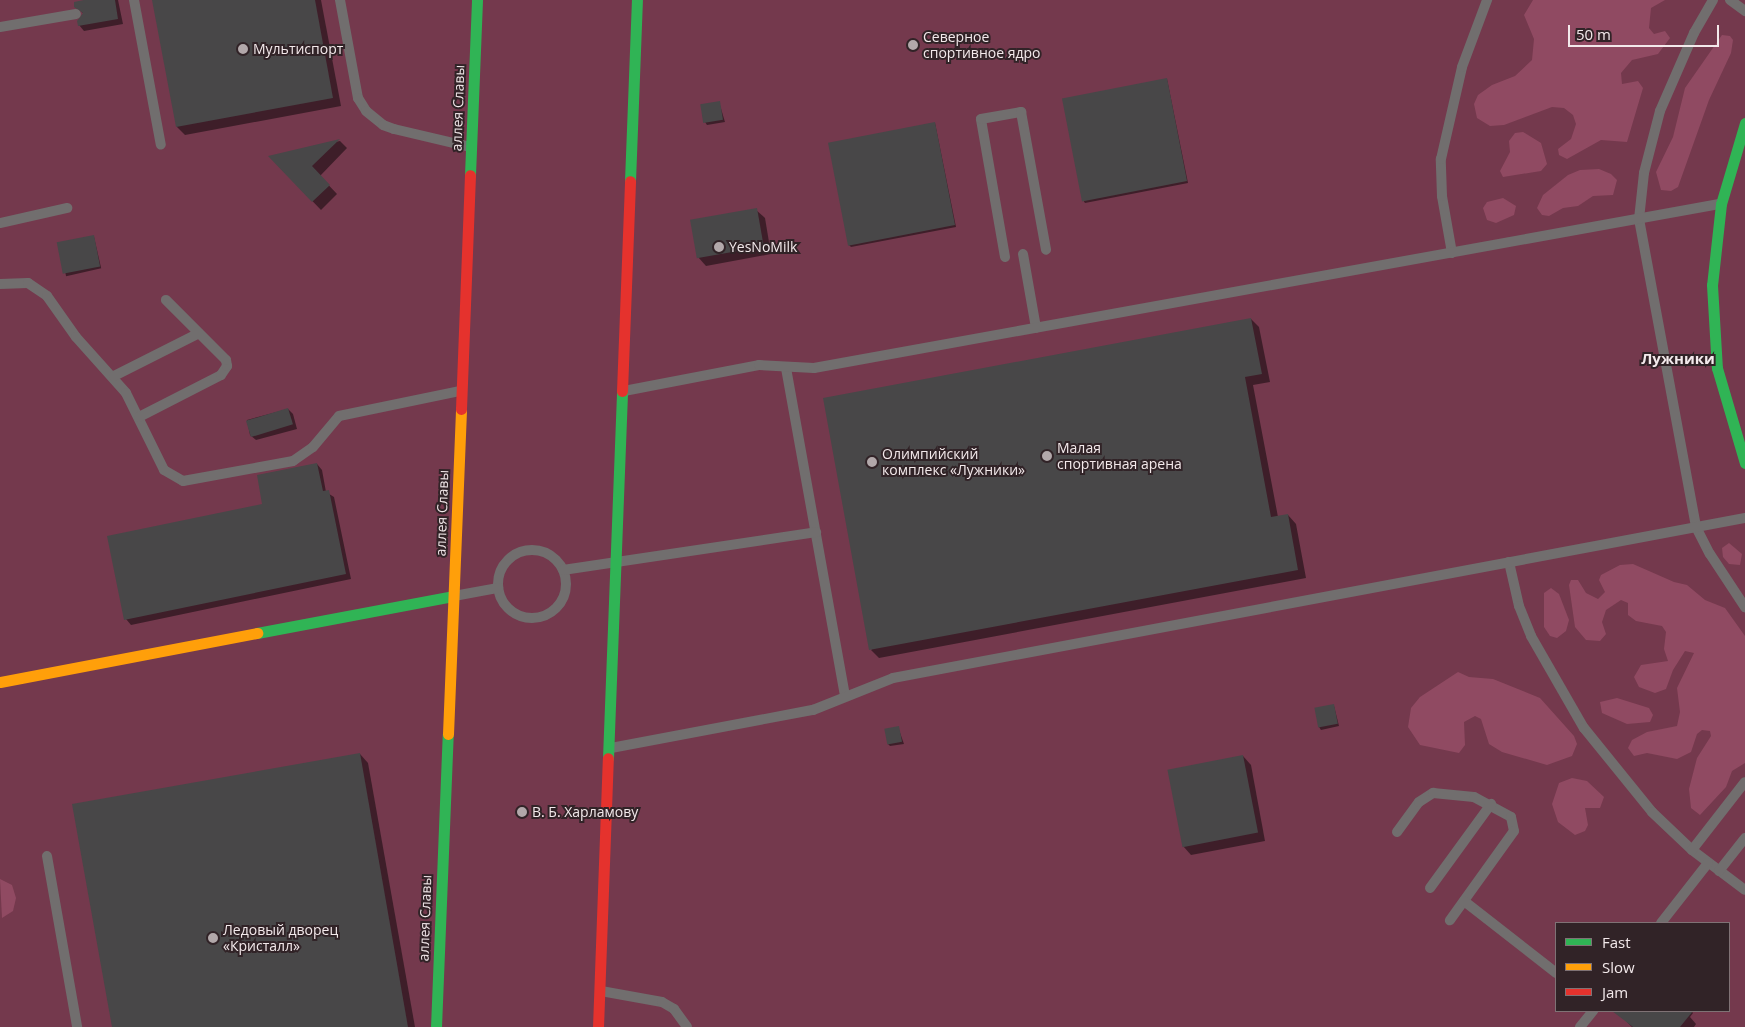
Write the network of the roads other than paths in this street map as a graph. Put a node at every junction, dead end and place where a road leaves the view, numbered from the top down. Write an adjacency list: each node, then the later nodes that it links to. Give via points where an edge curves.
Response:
1 (134, 0): 12 (lane)
2 (340, 0): 13 (lane, via 358,98 366,111 383,125 394,129)
3 (477, 0): 13 (street, аллея Славы)
4 (636, 0): 29 (street)
5 (1487, 0): 19 (lane, via 1462,67 1441,159 1442,196)
6 (1714, 0): 16 (lane, via 1694,33 1660,111 1644,173)
7 (1730, 0): 8 (lane)
8 (1745, 11)
9 (76, 14): 10 (lane)
10 (0, 27)
11 (1745, 123): 14 (street)
12 (161, 145)
13 (471, 147): 28 (street, аллея Славы)
14 (1720, 204): 16 (lane); 31 (street, via 1712,285 1712,324 1723,394)
15 (67, 208): 17 (lane)
16 (1639, 219): 19 (lane); 33 (lane)
17 (0, 223)
18 (1046, 250): 21 (lane, via 1021,112 981,119)
19 (1452, 253): 24 (lane)
20 (1023, 254): 24 (lane)
21 (1005, 257)
22 (0, 284): 27 (lane, via 22,281 40,289 76,337)
23 (166, 300): 25 (lane)
24 (1036, 328): 26 (lane, via 814,368)
25 (199, 333): 27 (lane); 30 (lane, via 226,360 226,370)
26 (786, 368): 29 (lane, via 759,366); 34 (lane)
27 (114, 376): 30 (lane)
28 (462, 390): 30 (lane, via 345,414 334,420 314,447 292,461 189,481 174,478 164,470); 39 (street, аллея Славы)
29 (620, 391): 36 (street)
30 (139, 417)
31 (1745, 463)
32 (1745, 518): 33 (lane)
33 (1696, 527): 35 (lane); 40 (lane, via 1717,567)
34 (816, 532): 36 (lane); 42 (lane)
35 (1509, 562): 42 (lane, via 893,678); 48 (lane, via 1519,606 1531,636 1584,728 1636,795)
36 (616, 563): 37 (lane); 43 (street)
37 (563, 570): 38 (lane, via 558,562 542,552 523,552 514,555 501,569); 38 (lane, via 563,598 551,613 542,617 520,616 509,610)
38 (498, 588): 39 (lane)
39 (453, 596): 41 (street); 61 (street, аллея Славы)
40 (1745, 607)
41 (0, 682)
42 (845, 696): 43 (lane, via 813,710)
43 (610, 748): 58 (street)
44 (1745, 782): 48 (lane)
45 (1491, 804): 46 (lane, via 1464,795 1432,792 1418,802); 52 (lane); 54 (lane, via 1511,817 1514,831)
46 (1396, 832)
47 (1745, 838): 51 (lane)
48 (1692, 850): 50 (lane)
49 (47, 856): 60 (lane)
50 (1708, 863): 51 (lane); 56 (lane)
51 (1719, 872): 53 (lane)
52 (1430, 888)
53 (1745, 890)
54 (1464, 901): 55 (lane); 57 (lane)
55 (1450, 920)
56 (1662, 922)
57 (1555, 972)
58 (600, 991): 62 (street); 63 (lane, via 662,1002 674,1009)
59 (1592, 1012): 64 (lane)
60 (77, 1027)
61 (436, 1027)
62 (598, 1027)
63 (687, 1027)
64 (1580, 1027)

